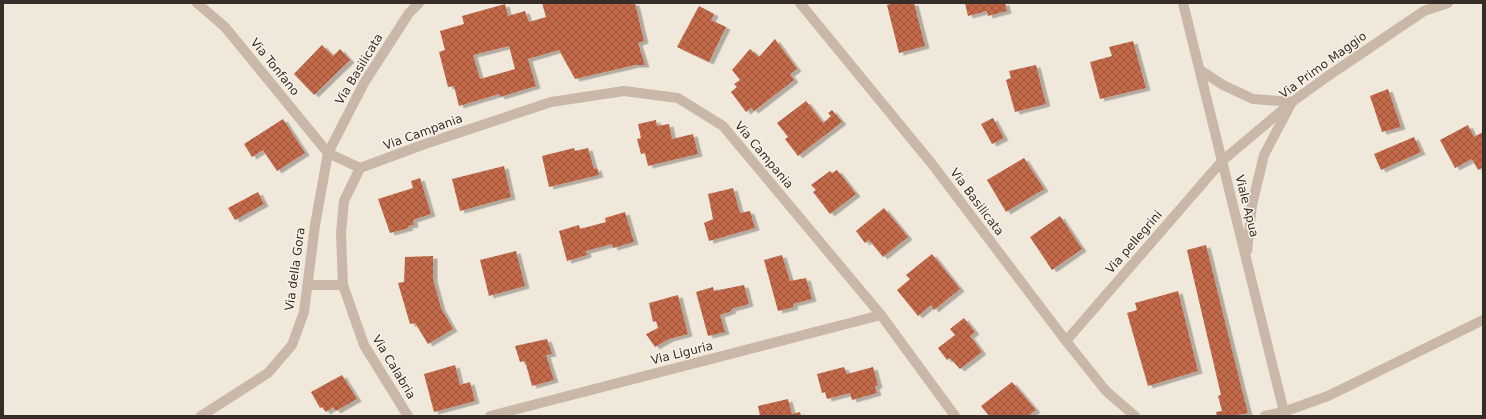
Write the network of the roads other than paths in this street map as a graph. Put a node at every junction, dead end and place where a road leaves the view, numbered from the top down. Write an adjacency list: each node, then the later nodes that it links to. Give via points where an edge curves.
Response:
1 (197, 3): 8 (street, Via Tonfano, via 225,27)
2 (419, 3): 8 (street, Via Basilicata, via 409,13 364,83)
3 (1183, 3): 6 (street, Viale Apua)
4 (1448, 3): 7 (street, Via Primo Maggio, via 1424,11)
5 (801, 4): 16 (street, Via Basilicata, via 932,164)
6 (1200, 70): 7 (street, via 1223,85 1253,99); 9 (street, Viale Apua)
7 (1292, 102): 9 (street, Via Primo Maggio); 11 (street, via 1264,155 1252,205)
8 (328, 153): 10 (street); 12 (street, Via della Gora, via 315,224)
9 (1222, 161): 11 (street, Viale Apua); 16 (street, Via pellegrini)
10 (360, 168): 13 (street, Via Calabria, via 344,201 341,233); 14 (street, Via Campania, via 551,102 624,90 678,98 724,126)
11 (1247, 259): 17 (street, Viale Apua)
12 (308, 284): 13 (street); 18 (street, Via della Gora, via 304,312 292,345 268,373)
13 (343, 285): 19 (street, Via Calabria, via 364,345)
14 (880, 315): 20 (street, Via Liguria); 21 (street, Via Campania)
15 (1483, 320): 17 (street, via 1328,396)
16 (1066, 341): 22 (street, Via Basilicata, via 1106,391)
17 (1284, 414): 23 (street)
18 (201, 416)
19 (408, 416)
20 (490, 416)
21 (955, 416)
22 (1135, 416)
23 (1265, 416)

